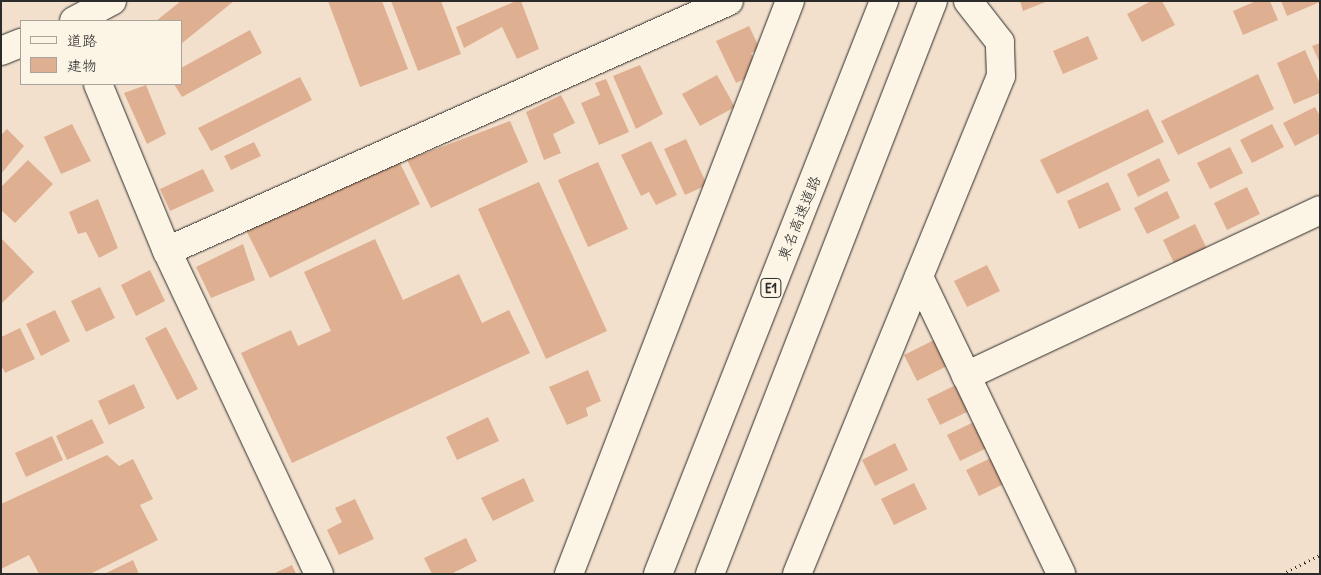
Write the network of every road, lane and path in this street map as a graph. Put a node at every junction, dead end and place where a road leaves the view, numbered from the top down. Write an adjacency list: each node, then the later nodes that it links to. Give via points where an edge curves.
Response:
1 (112, 1): 7 (main road)
2 (729, 1): 12 (main road)
3 (790, 1): 17 (main road)
4 (884, 1): 18 (main road, 東名高速道路 / E1)
5 (968, 1): 13 (main road, via 1000,42 1001,76)
6 (932, 3): 19 (main road)
7 (76, 20)
8 (20, 43): 9 (main road)
9 (1, 51)
10 (98, 85): 12 (main road)
11 (1320, 210): 14 (main road)
12 (167, 251): 16 (main road)
13 (919, 277): 14 (main road); 20 (main road)
14 (966, 376): 21 (main road)
15 (1320, 555): 22 (path)
16 (319, 574)
17 (569, 574)
18 (658, 574)
19 (710, 574)
20 (797, 574)
21 (1061, 574)
22 (1282, 574)

